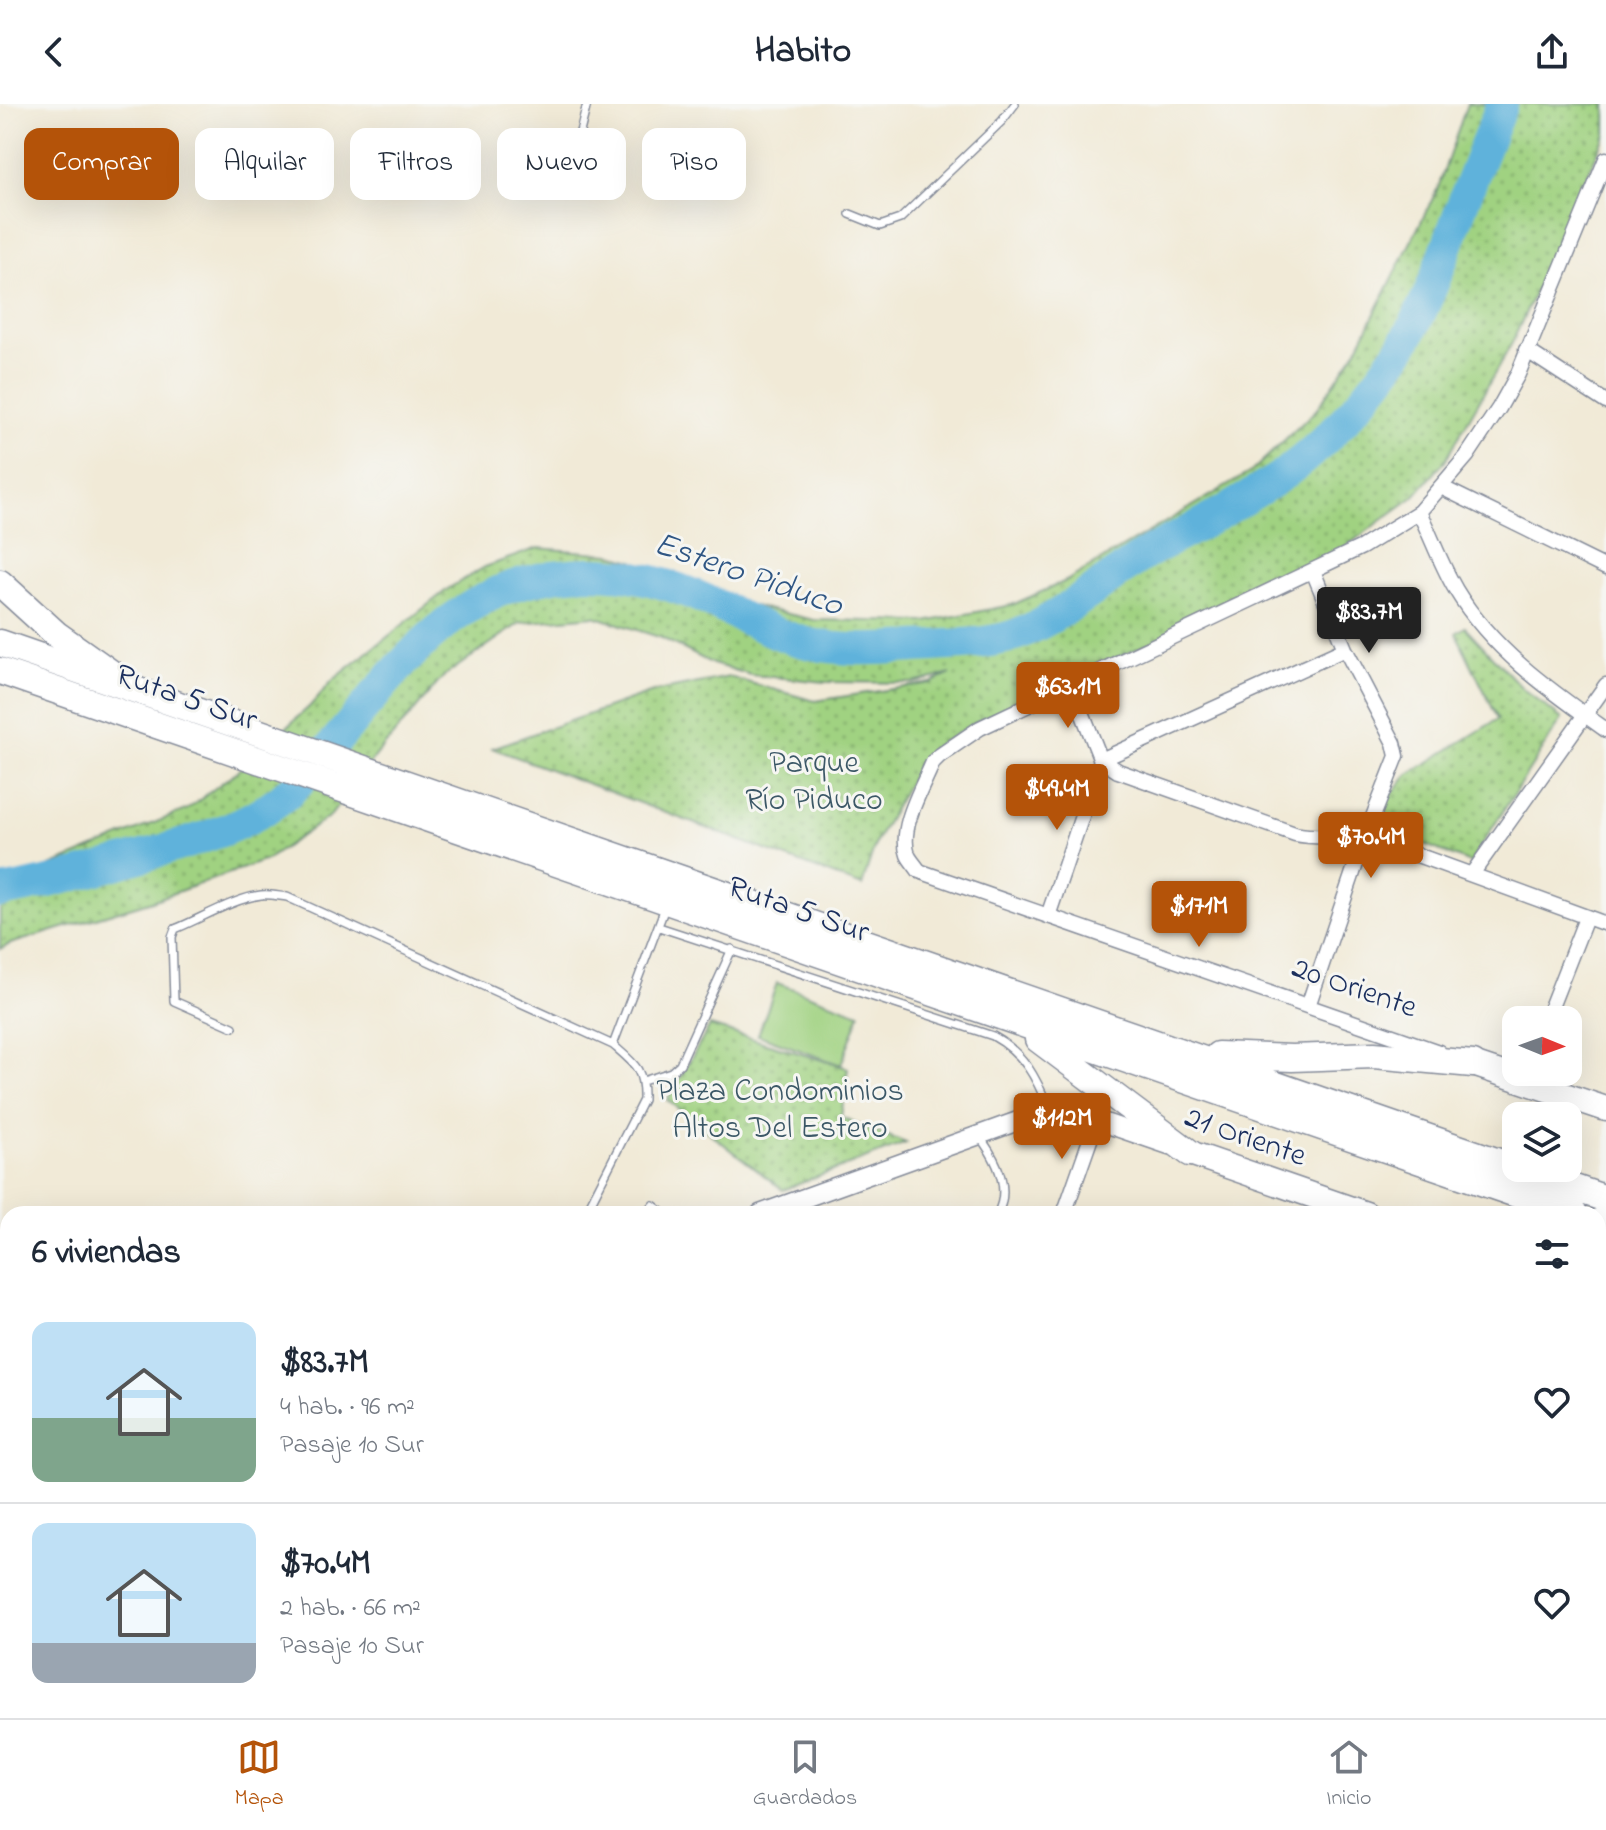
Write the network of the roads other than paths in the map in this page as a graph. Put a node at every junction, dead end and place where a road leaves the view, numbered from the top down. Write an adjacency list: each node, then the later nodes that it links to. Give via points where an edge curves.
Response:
1 (587, 104): 3 (lane)
2 (1015, 104): 5 (lane, via 900,219 880,226)
3 (581, 128)
4 (1606, 159): 6 (street)
5 (850, 214)
6 (1526, 350): 7 (street); 8 (street, via 1499,408)
7 (1606, 402)
8 (1441, 487): 9 (street); 10 (street)
9 (1419, 512): 11 (street); 19 (street, via 1456,591 1484,629)
10 (1606, 568)
11 (1313, 571): 14 (street); 17 (street)
12 (0, 583): 18 (highway, via 64,640)
13 (0, 643): 18 (highway, Ruta 5 Sur)
14 (1345, 649): 22 (street); 23 (street, via 1396,749 1396,763)
15 (0, 671): 21 (highway, Ruta 5 Sur)
16 (1606, 685): 19 (street)
17 (1072, 687): 22 (street); 26 (street, 20 Oriente, via 980,728 939,756 906,838 908,854 919,871)
18 (148, 696): 21 (highway, Ruta 5 Sur)
19 (1584, 714): 20 (street); 24 (street)
20 (1606, 730)
21 (233, 738): 25 (highway, Ruta 5 Sur, via 387,805); 36 (highway, Ruta 5 Sur, via 409,786)
22 (1101, 760): 23 (street, via 1118,771 1295,834); 26 (street)
23 (1365, 837): 24 (street); 31 (street)
24 (1472, 874): 27 (street)
25 (668, 902): 29 (lane); 33 (highway, Ruta 5 Sur)
26 (1048, 916): 31 (street, 20 Oriente)
27 (1586, 918): 28 (street); 32 (street)
28 (1606, 924)
29 (659, 927): 30 (lane); 35 (lane)
30 (732, 949): 39 (lane, via 680,1064); 41 (lane, via 993,1036 1024,1059)
31 (1308, 1006): 37 (street, 20 Oriente)
32 (1551, 1006)
33 (1001, 1016): 45 (highway, via 1062,1055); 54 (highway, Ruta 5 Sur)
34 (233, 1027): 35 (lane, via 174,1001 172,937 175,929 239,901 273,895)
35 (613, 1045): 39 (lane, via 636,1065)
36 (1179, 1051): 37 (highway, via 1266,1058 1387,1055); 46 (highway, Ruta 5 Sur)
37 (1473, 1064): 38 (main road, 20 Oriente)
38 (1502, 1071)
39 (643, 1081): 49 (lane, via 643,1100)
40 (1550, 1086): 42 (main road, 20 Oriente)
41 (1050, 1109): 43 (street, 21 Oriente); 44 (street)
42 (1606, 1109)
43 (1097, 1120): 45 (street, 21 Oriente); 52 (street)
44 (978, 1134): 50 (street); 51 (lane, via 1002,1178)
45 (1190, 1153): 53 (main road, 21 Oriente)
46 (1502, 1163)
47 (1557, 1182): 48 (highway, Ruta 5 Sur)
48 (1606, 1199)
49 (589, 1206)
50 (783, 1206)
51 (1001, 1206)
52 (1067, 1206)
53 (1343, 1206)
54 (1551, 1206)

